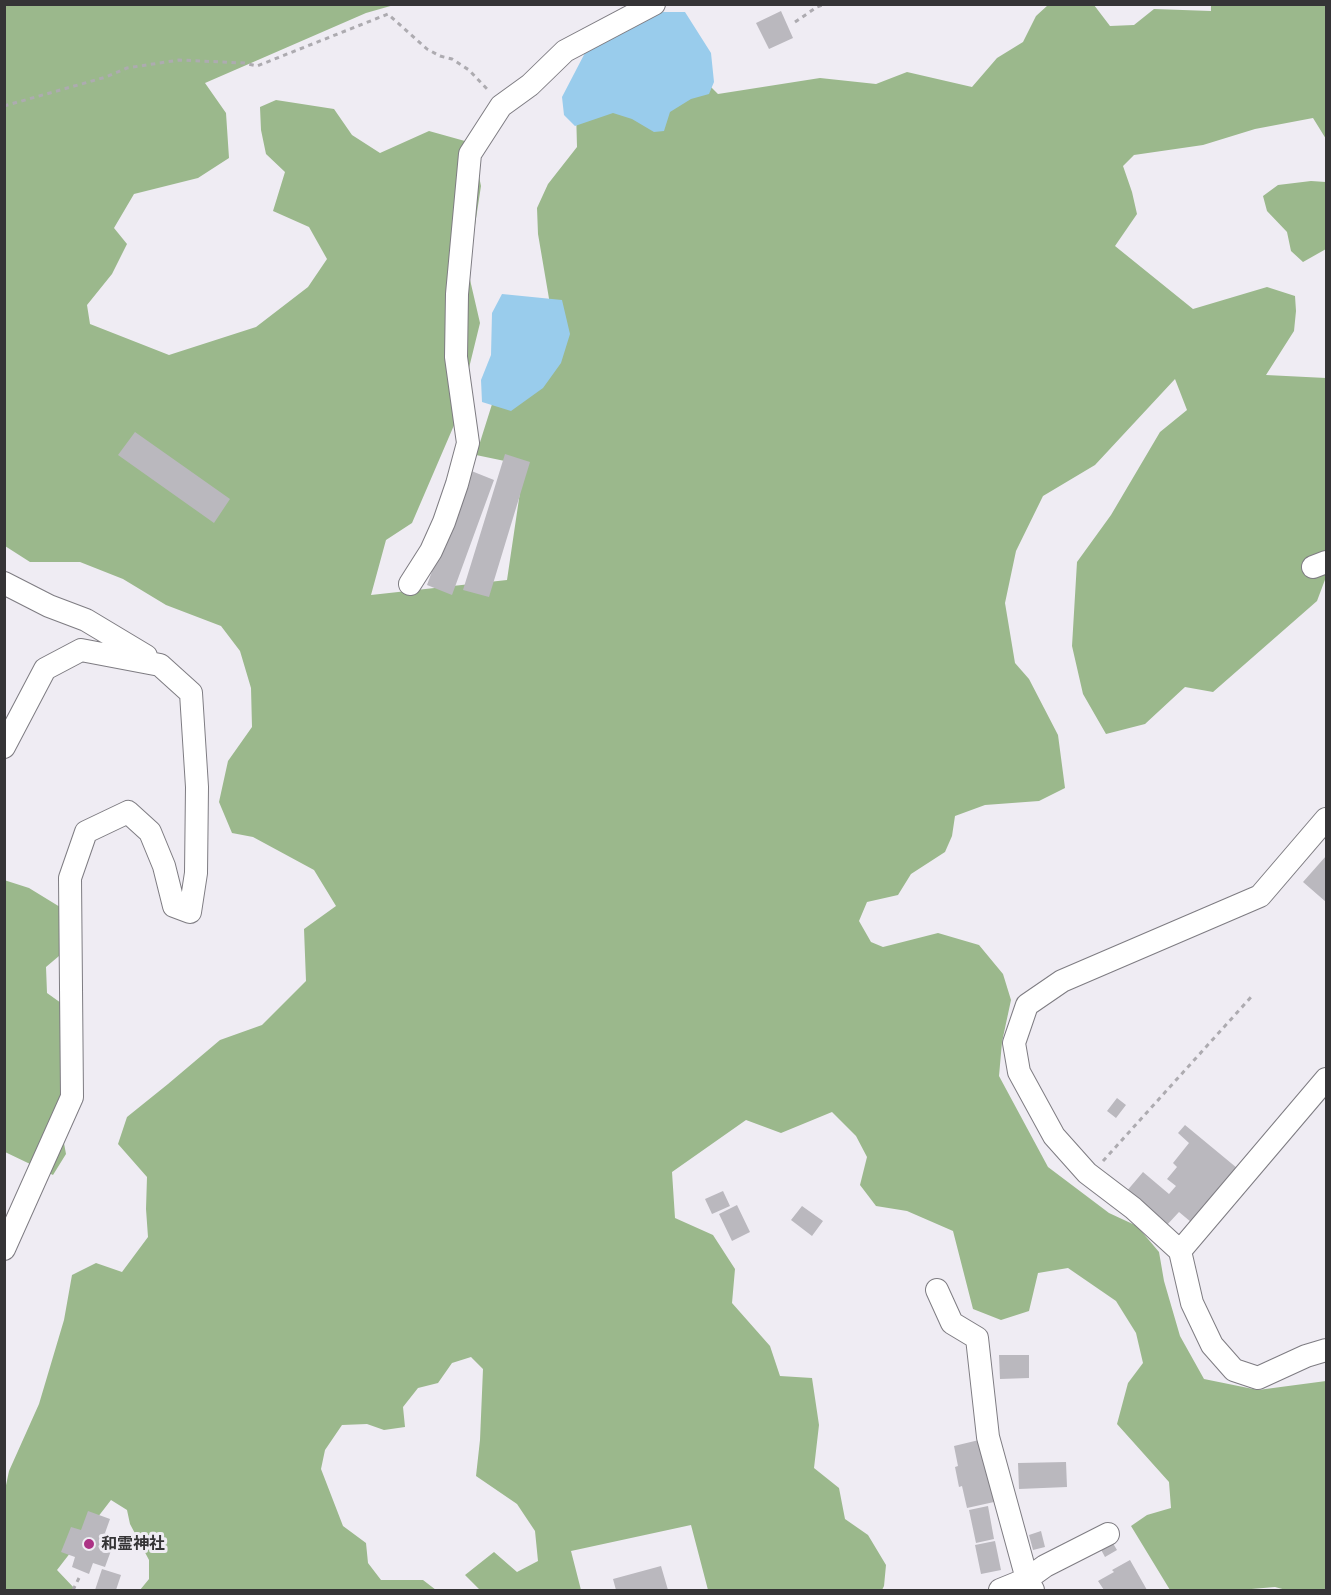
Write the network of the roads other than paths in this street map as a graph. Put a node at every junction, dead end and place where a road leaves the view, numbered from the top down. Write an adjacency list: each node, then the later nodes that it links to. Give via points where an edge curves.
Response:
1 (654, 4): 3 (street, via 565,51 501,106 470,154 457,294 456,357 468,443 444,522)
2 (4, 583): 4 (street, via 86,620)
3 (410, 584)
4 (160, 665): 5 (street, via 81,650 54,664 45,669); 8 (street, via 191,693 197,798 196,873 190,912 174,906 150,832 128,812 86,832 70,878 72,1097)
5 (4, 747)
6 (1326, 819): 9 (street, via 1260,896 1062,981 1027,1005 1014,1043 1019,1072 1054,1136 1090,1176)
7 (1326, 1079): 9 (street)
8 (4, 1249)
9 (1180, 1251): 11 (street, via 1192,1303 1212,1345 1234,1370 1258,1378)
10 (937, 1290): 13 (street, via 952,1323 978,1338 988,1437)
11 (1326, 1350)
12 (1108, 1534): 13 (street, via 1045,1566)
13 (1030, 1585): 14 (street)
14 (1000, 1590)

